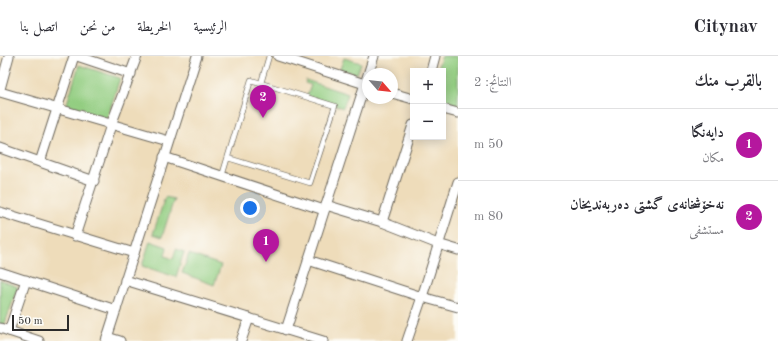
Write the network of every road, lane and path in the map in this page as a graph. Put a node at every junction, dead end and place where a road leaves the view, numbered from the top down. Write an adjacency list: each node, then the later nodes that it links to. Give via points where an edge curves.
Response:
1 (9, 56): 14 (street)
2 (76, 56): 11 (street); 19 (street)
3 (137, 56): 11 (street)
4 (197, 56): 24 (street)
5 (269, 56): 12 (lane)
6 (278, 56): 13 (street)
7 (374, 56): 9 (street)
8 (435, 56): 10 (street)
9 (371, 68)
10 (431, 68)
11 (131, 74): 22 (street)
12 (261, 83): 27 (lane, via 251,80); 27 (lane, via 335,106 310,183)
13 (362, 84)
14 (0, 89)
15 (0, 92): 19 (street)
16 (398, 95): 18 (street)
17 (362, 97): 32 (street)
18 (410, 98)
19 (57, 107): 22 (street); 28 (street)
20 (446, 110): 21 (street)
21 (458, 113)
22 (111, 125): 24 (street); 30 (street)
23 (410, 134): 34 (street)
24 (169, 141): 26 (street)
25 (0, 148): 28 (street)
26 (164, 157): 29 (street); 38 (street)
27 (228, 158): 29 (lane)
28 (40, 162): 30 (street)
29 (222, 176): 32 (street)
30 (94, 181): 35 (street)
31 (458, 182): 36 (street)
32 (325, 208): 34 (street); 39 (street)
33 (0, 212): 35 (street)
34 (382, 222): 36 (street)
35 (75, 236): 38 (street)
36 (438, 244): 37 (street); 43 (street)
37 (458, 250)
38 (134, 253): 42 (street)
39 (308, 260): 43 (street); 48 (street)
40 (0, 272): 41 (street)
41 (26, 280): 45 (street); 47 (street)
42 (125, 280): 45 (street); 46 (street)
43 (422, 298): 44 (street); 55 (street)
44 (458, 307)
45 (116, 310): 50 (street)
46 (249, 318): 48 (street); 53 (street)
47 (4, 330): 51 (street)
48 (286, 330): 49 (street)
49 (301, 338): 54 (street)
50 (106, 339): 52 (street)
51 (39, 341)
52 (120, 341)
53 (242, 341)
54 (323, 341)
55 (406, 341)

